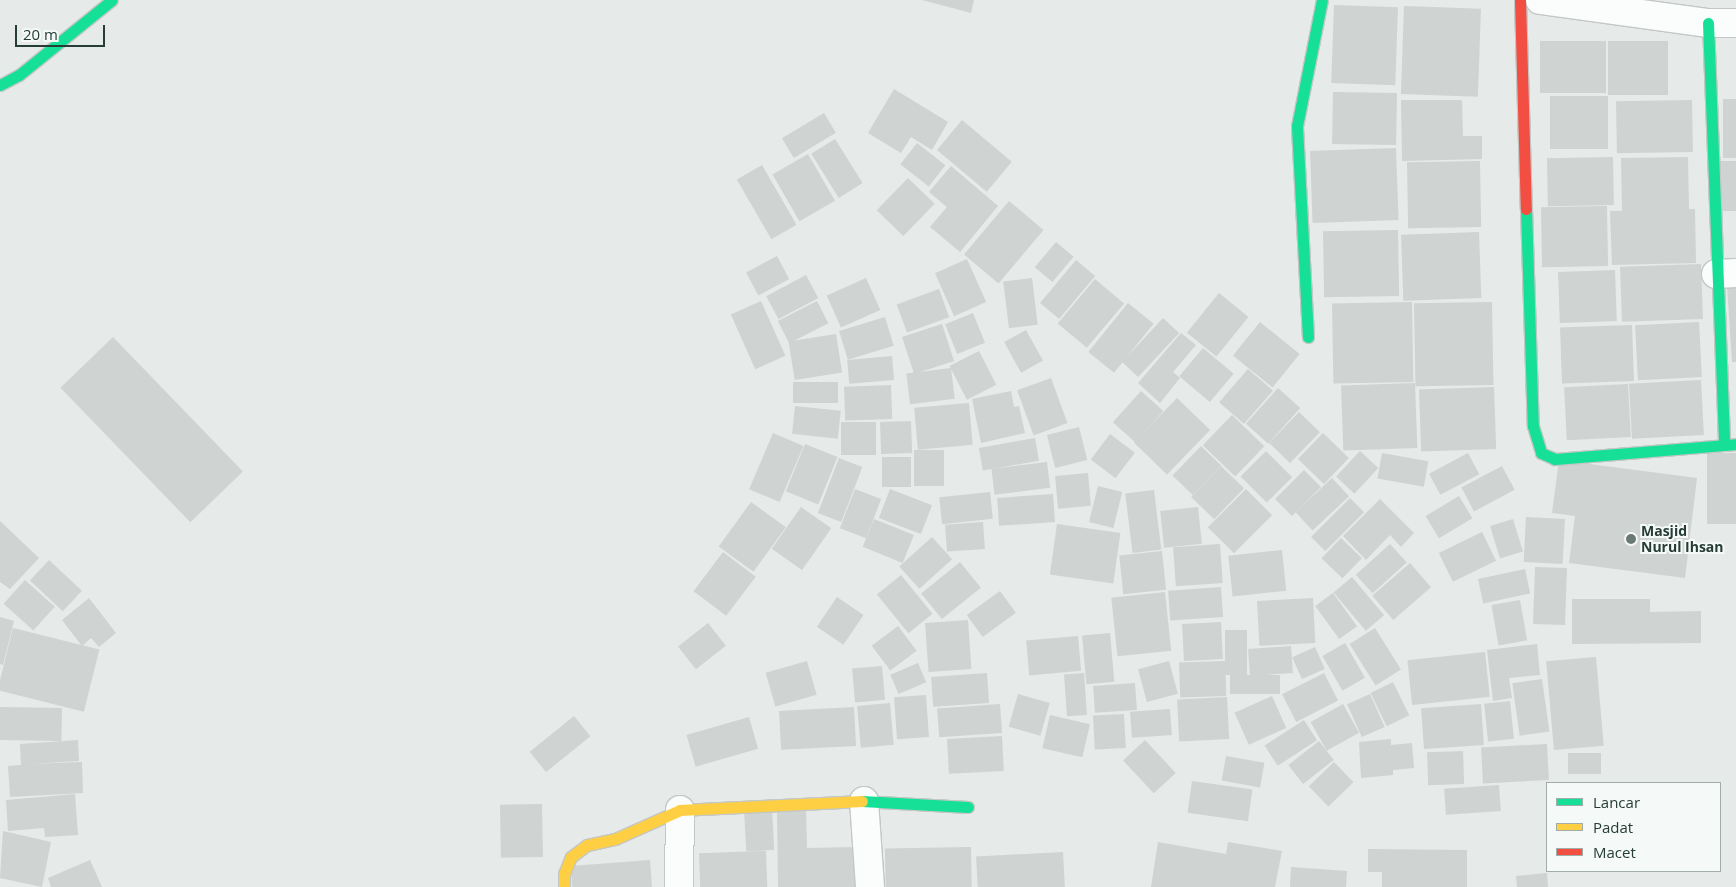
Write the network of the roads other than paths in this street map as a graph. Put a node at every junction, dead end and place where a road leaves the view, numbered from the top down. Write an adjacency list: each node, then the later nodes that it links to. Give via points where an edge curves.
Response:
1 (112, 0): 7 (street, via 19,75)
2 (1322, 0): 9 (street, via 1297,126)
3 (1520, 0): 10 (street, via 1534,426 1541,453 1555,459)
4 (1540, 0): 5 (street)
5 (1708, 23): 6 (street); 8 (street)
6 (1736, 23)
7 (0, 85)
8 (1726, 274): 10 (street)
9 (1308, 337)
10 (1730, 444)
11 (864, 801): 12 (street); 13 (street); 16 (street)
12 (968, 806)
13 (680, 810): 14 (street, via 616,839 588,845 571,857 564,874); 15 (street)
14 (564, 887)
15 (679, 887)
16 (870, 887)

